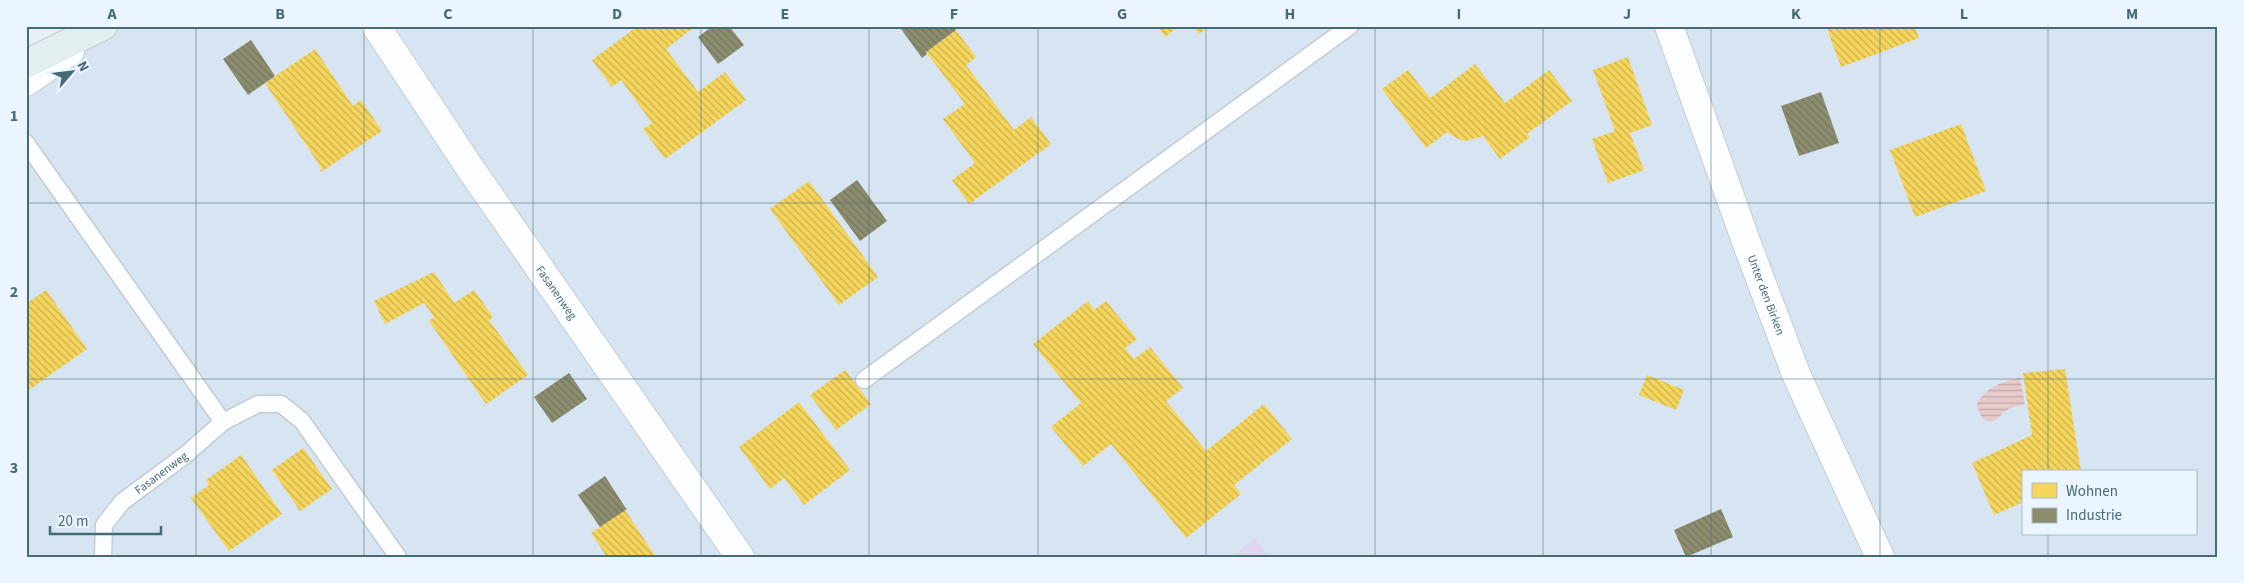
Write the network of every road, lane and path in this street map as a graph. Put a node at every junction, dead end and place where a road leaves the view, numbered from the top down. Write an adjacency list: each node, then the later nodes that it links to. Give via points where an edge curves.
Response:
1 (103, 26): 5 (highway); 6 (street)
2 (376, 26): 12 (street, Fasanenweg, via 470,168)
3 (1350, 26): 8 (lane)
4 (1669, 26): 13 (street, Unter den Birken, via 1796,374)
5 (26, 64)
6 (26, 82)
7 (26, 143): 9 (lane)
8 (864, 380)
9 (223, 422): 10 (lane, Fasanenweg, via 122,502 104,525); 11 (lane, Fasanenweg, via 258,404 281,404 302,421)
10 (103, 557)
11 (398, 557)
12 (740, 557)
13 (1880, 557)

